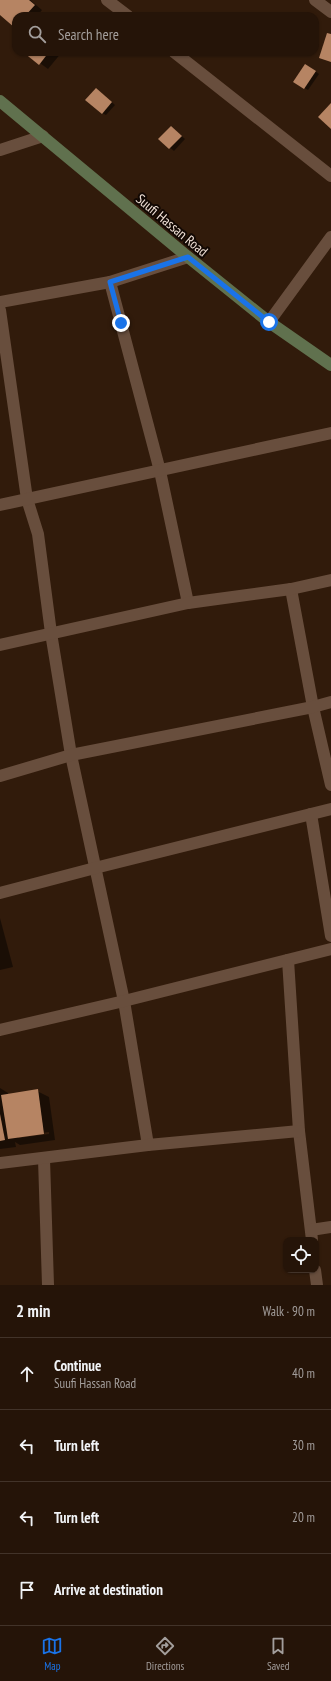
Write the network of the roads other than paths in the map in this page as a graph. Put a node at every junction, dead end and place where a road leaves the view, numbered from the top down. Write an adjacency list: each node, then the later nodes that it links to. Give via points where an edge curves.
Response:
1 (107, 0): 3 (street)
2 (315, 0): 4 (street)
3 (123, 12)
4 (331, 12)
5 (179, 56): 9 (street)
6 (0, 101): 7 (street, Suufi Hassan Road)
7 (43, 136): 8 (street); 11 (street, Suufi Hassan Road)
8 (0, 150)
9 (331, 176)
10 (331, 237): 15 (street)
11 (188, 257): 12 (street); 15 (street, Suufi Hassan Road)
12 (110, 282): 13 (street); 18 (street)
13 (0, 302)
14 (0, 310): 19 (street)
15 (269, 322): 16 (street, Suufi Hassan Road)
16 (331, 365)
17 (331, 433): 18 (street)
18 (160, 471): 19 (street); 23 (street)
19 (27, 499): 20 (street); 24 (street, via 38,534)
20 (0, 505)
21 (331, 580): 22 (street)
22 (291, 589): 23 (street); 27 (street)
23 (188, 603): 24 (street)
24 (50, 633): 25 (street); 28 (street)
25 (0, 645)
26 (331, 702): 27 (street)
27 (313, 707): 28 (street); 30 (street)
28 (71, 755): 29 (street); 33 (street)
29 (0, 776)
30 (331, 785)
31 (331, 809): 32 (street)
32 (311, 814): 33 (street); 35 (street)
33 (95, 868): 34 (street); 38 (street)
34 (0, 893)
35 (331, 936)
36 (331, 949): 37 (street)
37 (288, 960): 38 (street); 40 (street)
38 (124, 1001): 39 (street); 41 (street)
39 (0, 1030)
40 (299, 1130): 41 (street); 45 (street)
41 (148, 1145): 42 (street)
42 (44, 1159): 43 (street); 47 (street)
43 (0, 1163)
44 (331, 1227): 45 (street)
45 (311, 1235)
46 (315, 1273): 48 (street)
47 (48, 1285)
48 (317, 1285)

